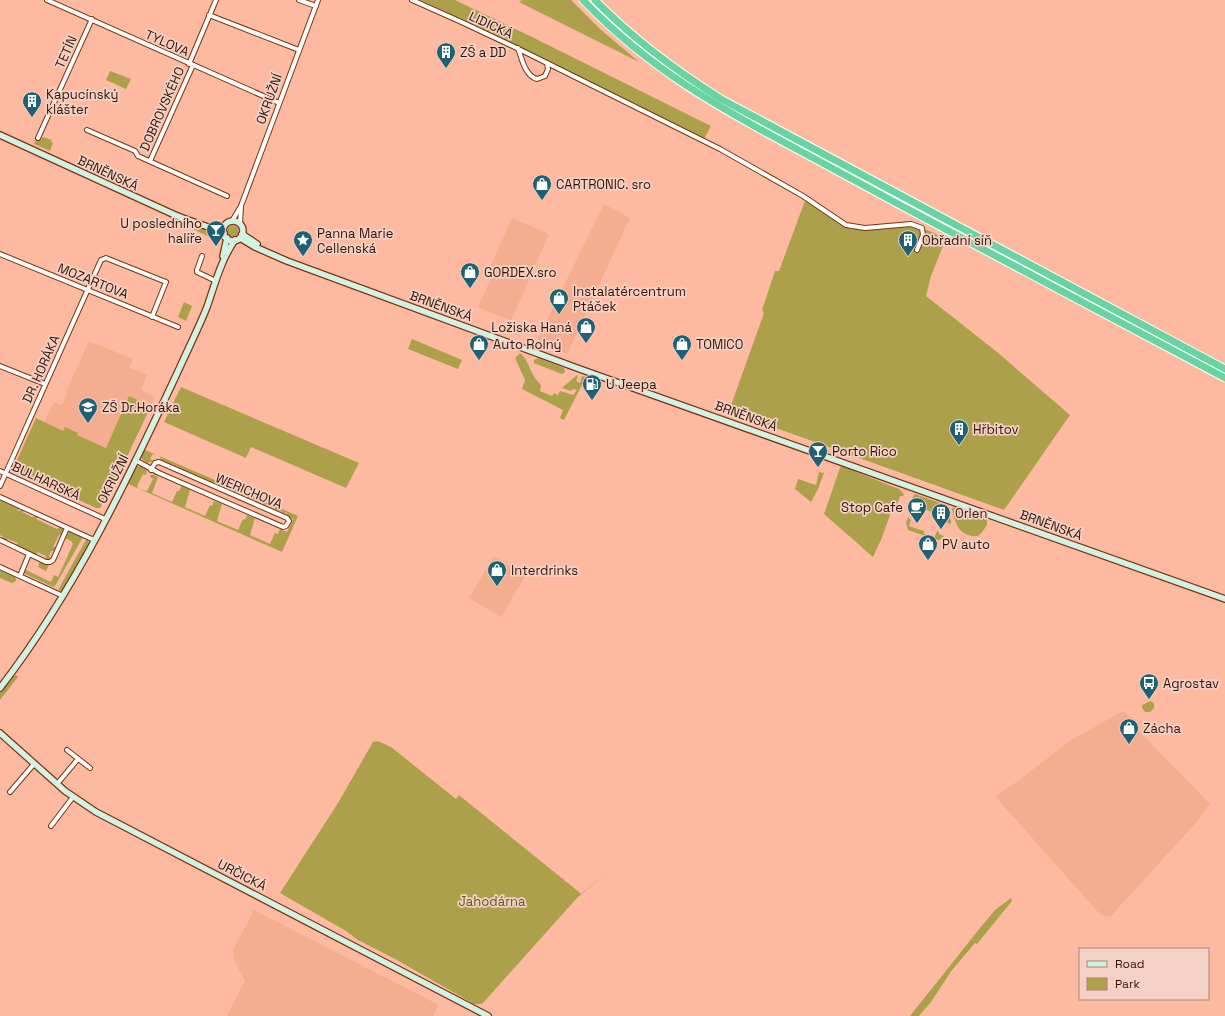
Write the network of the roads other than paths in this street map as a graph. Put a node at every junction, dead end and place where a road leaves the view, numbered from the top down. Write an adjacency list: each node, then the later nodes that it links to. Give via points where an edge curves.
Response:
1 (47, 0): 10 (street, TYLOVA)
2 (216, 0): 9 (street, DOBROVSKÉHO)
3 (299, 0): 8 (street)
4 (318, 0): 8 (street, OKRUŽNÍ)
5 (412, 0): 11 (street, LIDICKÁ)
6 (583, 0): 38 (highway, via 645,56 718,106)
7 (595, 0): 37 (highway, via 650,50 721,99)
8 (316, 6): 12 (street, OKRUŽNÍ)
9 (209, 15): 12 (street); 14 (street, DOBROVSKÉHO)
10 (92, 19): 14 (street, TYLOVA); 18 (street, TETÍN)
11 (518, 48): 13 (street, LIDICKÁ); 13 (street, LIDICKÁ, via 528,74 534,78 545,76)
12 (299, 50): 15 (street, OKRUŽNÍ)
13 (547, 63): 28 (street, via 720,149 803,196 846,225 865,228 908,224 922,228 923,235)
14 (191, 64): 15 (street, TYLOVA); 19 (street, DOBROVSKÉHO)
15 (279, 103): 21 (street, OKRUŽNÍ)
16 (87, 130): 19 (street, via 135,151 138,156)
17 (0, 135): 25 (main road, BRNĚNSKÁ, via 175,215)
18 (38, 138)
19 (150, 162): 20 (street)
20 (227, 196)
21 (241, 206): 22 (street, OKRUŽNÍ); 23 (street, OKRUŽNÍ)
22 (232, 221): 23 (main road); 24 (main road)
23 (240, 224): 27 (main road, via 243,228)
24 (225, 225): 25 (main road, BRNĚNSKÁ); 26 (main road)
25 (208, 226): 26 (main road, BRNĚNSKÁ)
26 (225, 236): 27 (main road, via 231,240); 31 (main road, OKRUŽNÍ)
27 (239, 237): 31 (main road, OKRUŽNÍ, via 230,247); 56 (main road, BRNĚNSKÁ, via 287,261 577,368)
28 (917, 250)
29 (0, 254): 33 (street, MOZARTOVA)
30 (202, 256): 32 (street, via 197,272)
31 (221, 266): 32 (main road, OKRUŽNÍ)
32 (216, 281): 40 (main road, OKRUŽNÍ, via 196,332)
33 (87, 290): 34 (street, MOZARTOVA); 34 (street, DR. HORÁKA, via 101,260 106,258 166,282); 39 (street, DR. HORÁKA)
34 (152, 316): 35 (street, MOZARTOVA)
35 (178, 327)
36 (0, 366): 39 (street)
37 (1225, 368)
38 (1225, 378)
39 (45, 384): 43 (street, DR. HORÁKA)
40 (135, 460): 41 (street, WERICHOVA); 48 (main road, OKRUŽNÍ)
41 (151, 470): 45 (street, WERICHOVA, via 158,462); 47 (street, WERICHOVA)
42 (0, 471): 43 (street, BULHARSKÁ)
43 (6, 473): 44 (street, DR. HORÁKA); 48 (street, BULHARSKÁ)
44 (0, 486)
45 (220, 489): 47 (street); 47 (street, WERICHOVA, via 287,518 288,524 283,527)
46 (0, 497): 49 (street)
47 (216, 499)
48 (105, 519): 51 (main road, OKRUŽNÍ)
49 (68, 528): 51 (street); 52 (street, via 52,561 46,562)
50 (0, 540): 52 (street)
51 (94, 540): 55 (main road, OKRUŽNÍ)
52 (29, 554): 54 (street)
53 (0, 567): 54 (street)
54 (20, 576): 55 (street)
55 (63, 596): 57 (main road, OKRUŽNÍ)
56 (1225, 599)
57 (0, 688)
58 (0, 733): 61 (main road, URČICKÁ)
59 (67, 750): 60 (street)
60 (78, 759): 62 (street); 63 (street)
61 (34, 764): 63 (main road, URČICKÁ); 64 (street)
62 (90, 768)
63 (57, 784): 65 (main road, URČICKÁ)
64 (10, 792)
65 (73, 797): 66 (street); 67 (main road, URČICKÁ, via 115,823)
66 (51, 826)
67 (488, 1016)

